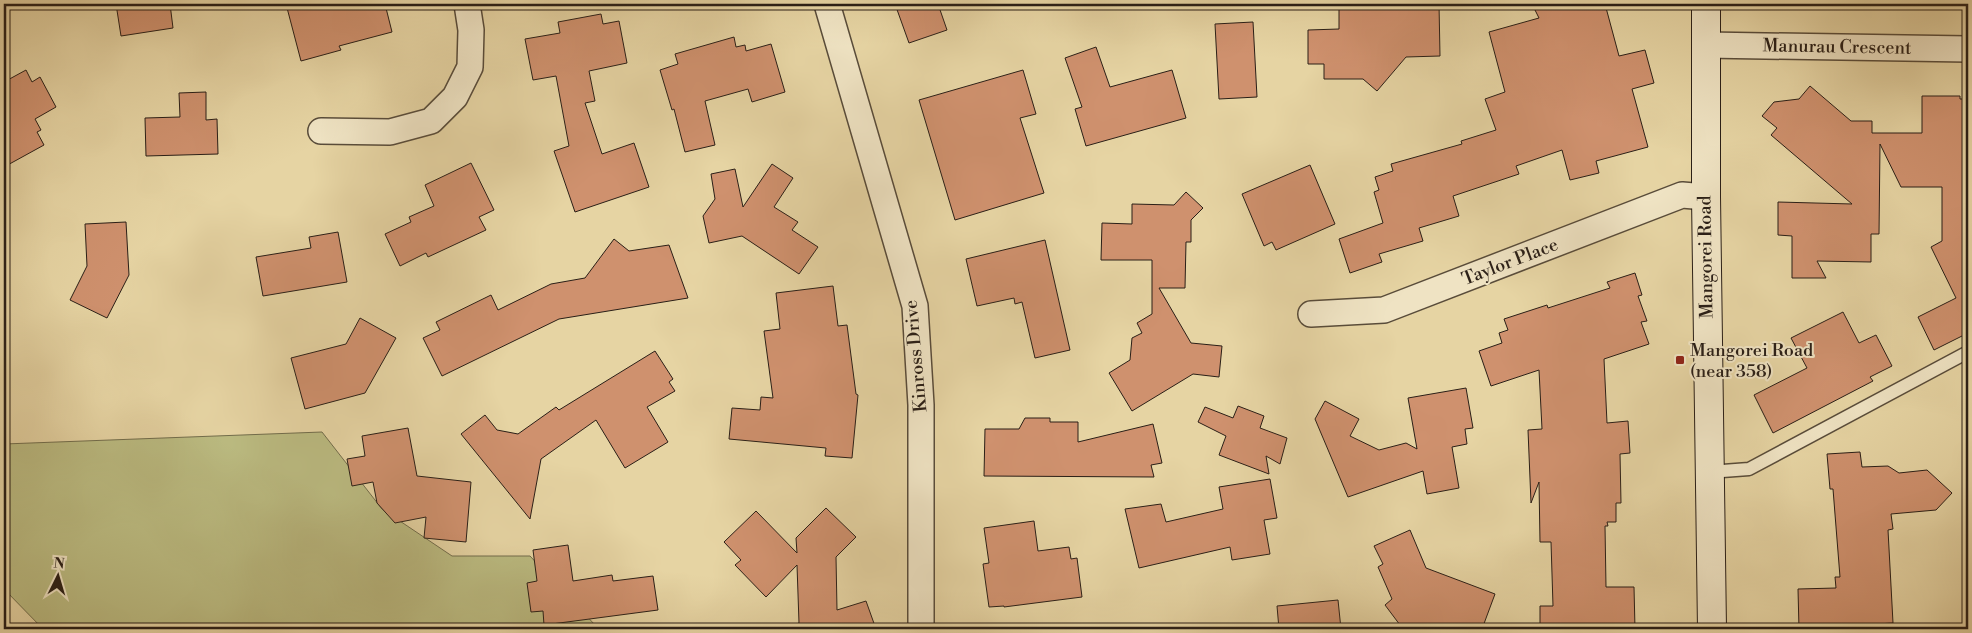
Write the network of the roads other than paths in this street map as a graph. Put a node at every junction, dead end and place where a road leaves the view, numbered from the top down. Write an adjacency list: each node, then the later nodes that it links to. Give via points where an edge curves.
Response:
1 (467, 4): 6 (street, via 471,30 470,67 455,97 431,121 390,132)
2 (826, 4): 11 (street, Kinross Drive, via 915,306 921,405)
3 (1706, 4): 4 (street, Mangorei Road)
4 (1706, 46): 5 (street, Manurau Crescent); 7 (street, Mangorei Road)
5 (1968, 49)
6 (321, 132)
7 (1706, 197): 8 (street, Taylor Place, via 1682,195 1384,310); 10 (street, Mangorei Road)
8 (1311, 314)
9 (1968, 352): 10 (lane, via 1749,469)
10 (1709, 472): 12 (street, Mangorei Road)
11 (921, 629)
12 (1712, 629)

